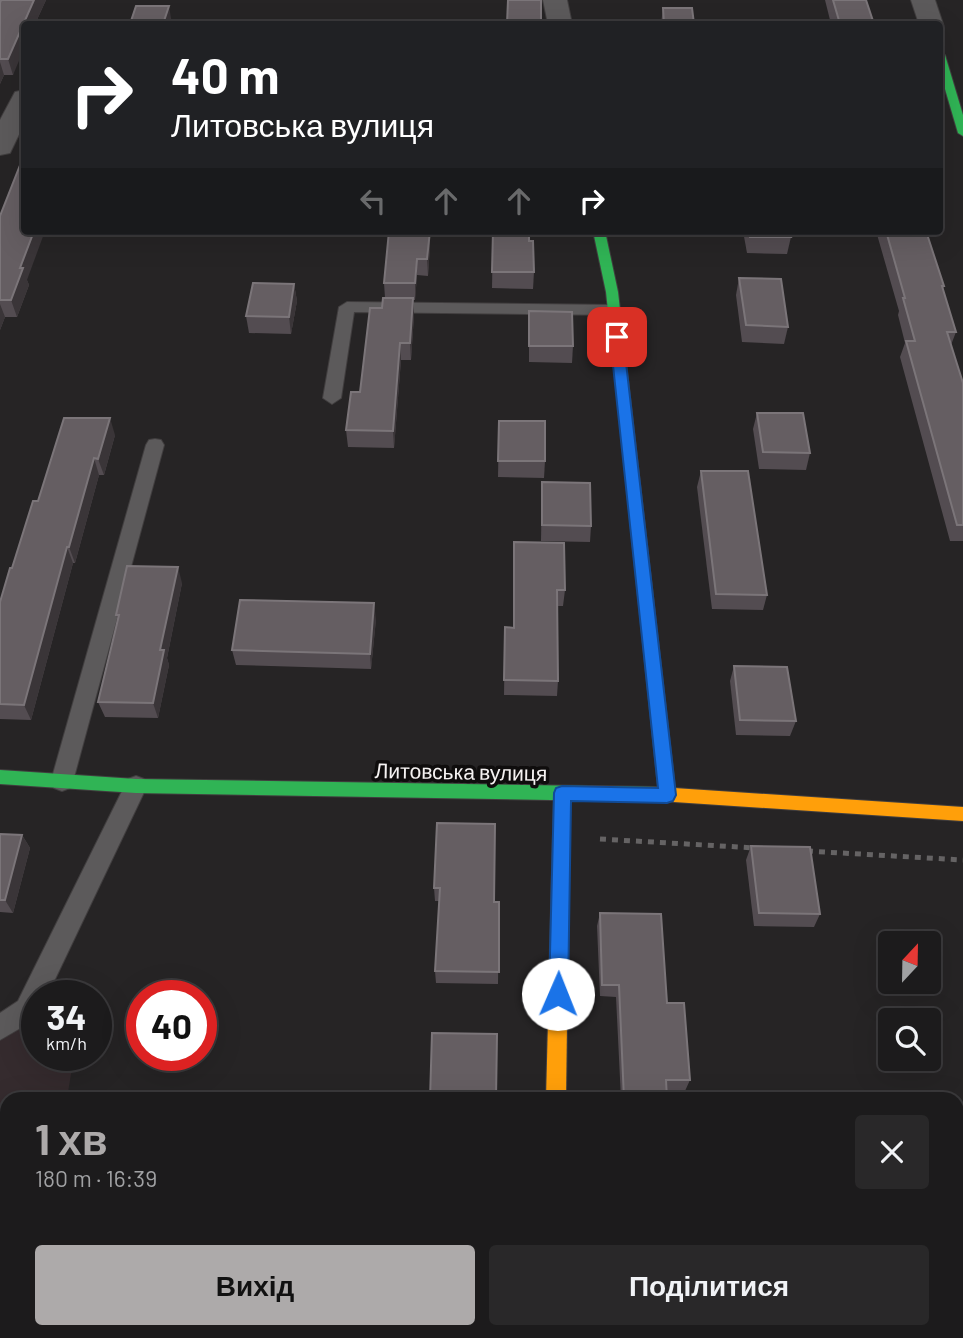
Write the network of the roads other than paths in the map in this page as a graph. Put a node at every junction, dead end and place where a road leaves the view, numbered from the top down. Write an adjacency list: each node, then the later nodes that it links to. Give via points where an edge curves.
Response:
1 (555, 0): 3 (street)
2 (923, 0): 4 (street)
3 (558, 21)
4 (929, 21)
5 (943, 65): 7 (street)
6 (21, 105): 8 (street)
7 (963, 133)
8 (0, 147)
9 (600, 235): 10 (street)
10 (614, 310): 11 (lane, via 347,307); 17 (street)
11 (332, 398)
12 (155, 446): 14 (lane)
13 (0, 777): 14 (street, Литовська вулиця)
14 (62, 781): 15 (street, Литовська вулиця)
15 (136, 786): 16 (street, Литовська вулиця); 19 (lane, via 27,1010)
16 (562, 793): 17 (street, Литовська вулиця); 20 (street)
17 (667, 795): 18 (street, Литовська вулиця)
18 (963, 814)
19 (0, 1028)
20 (556, 1092)

